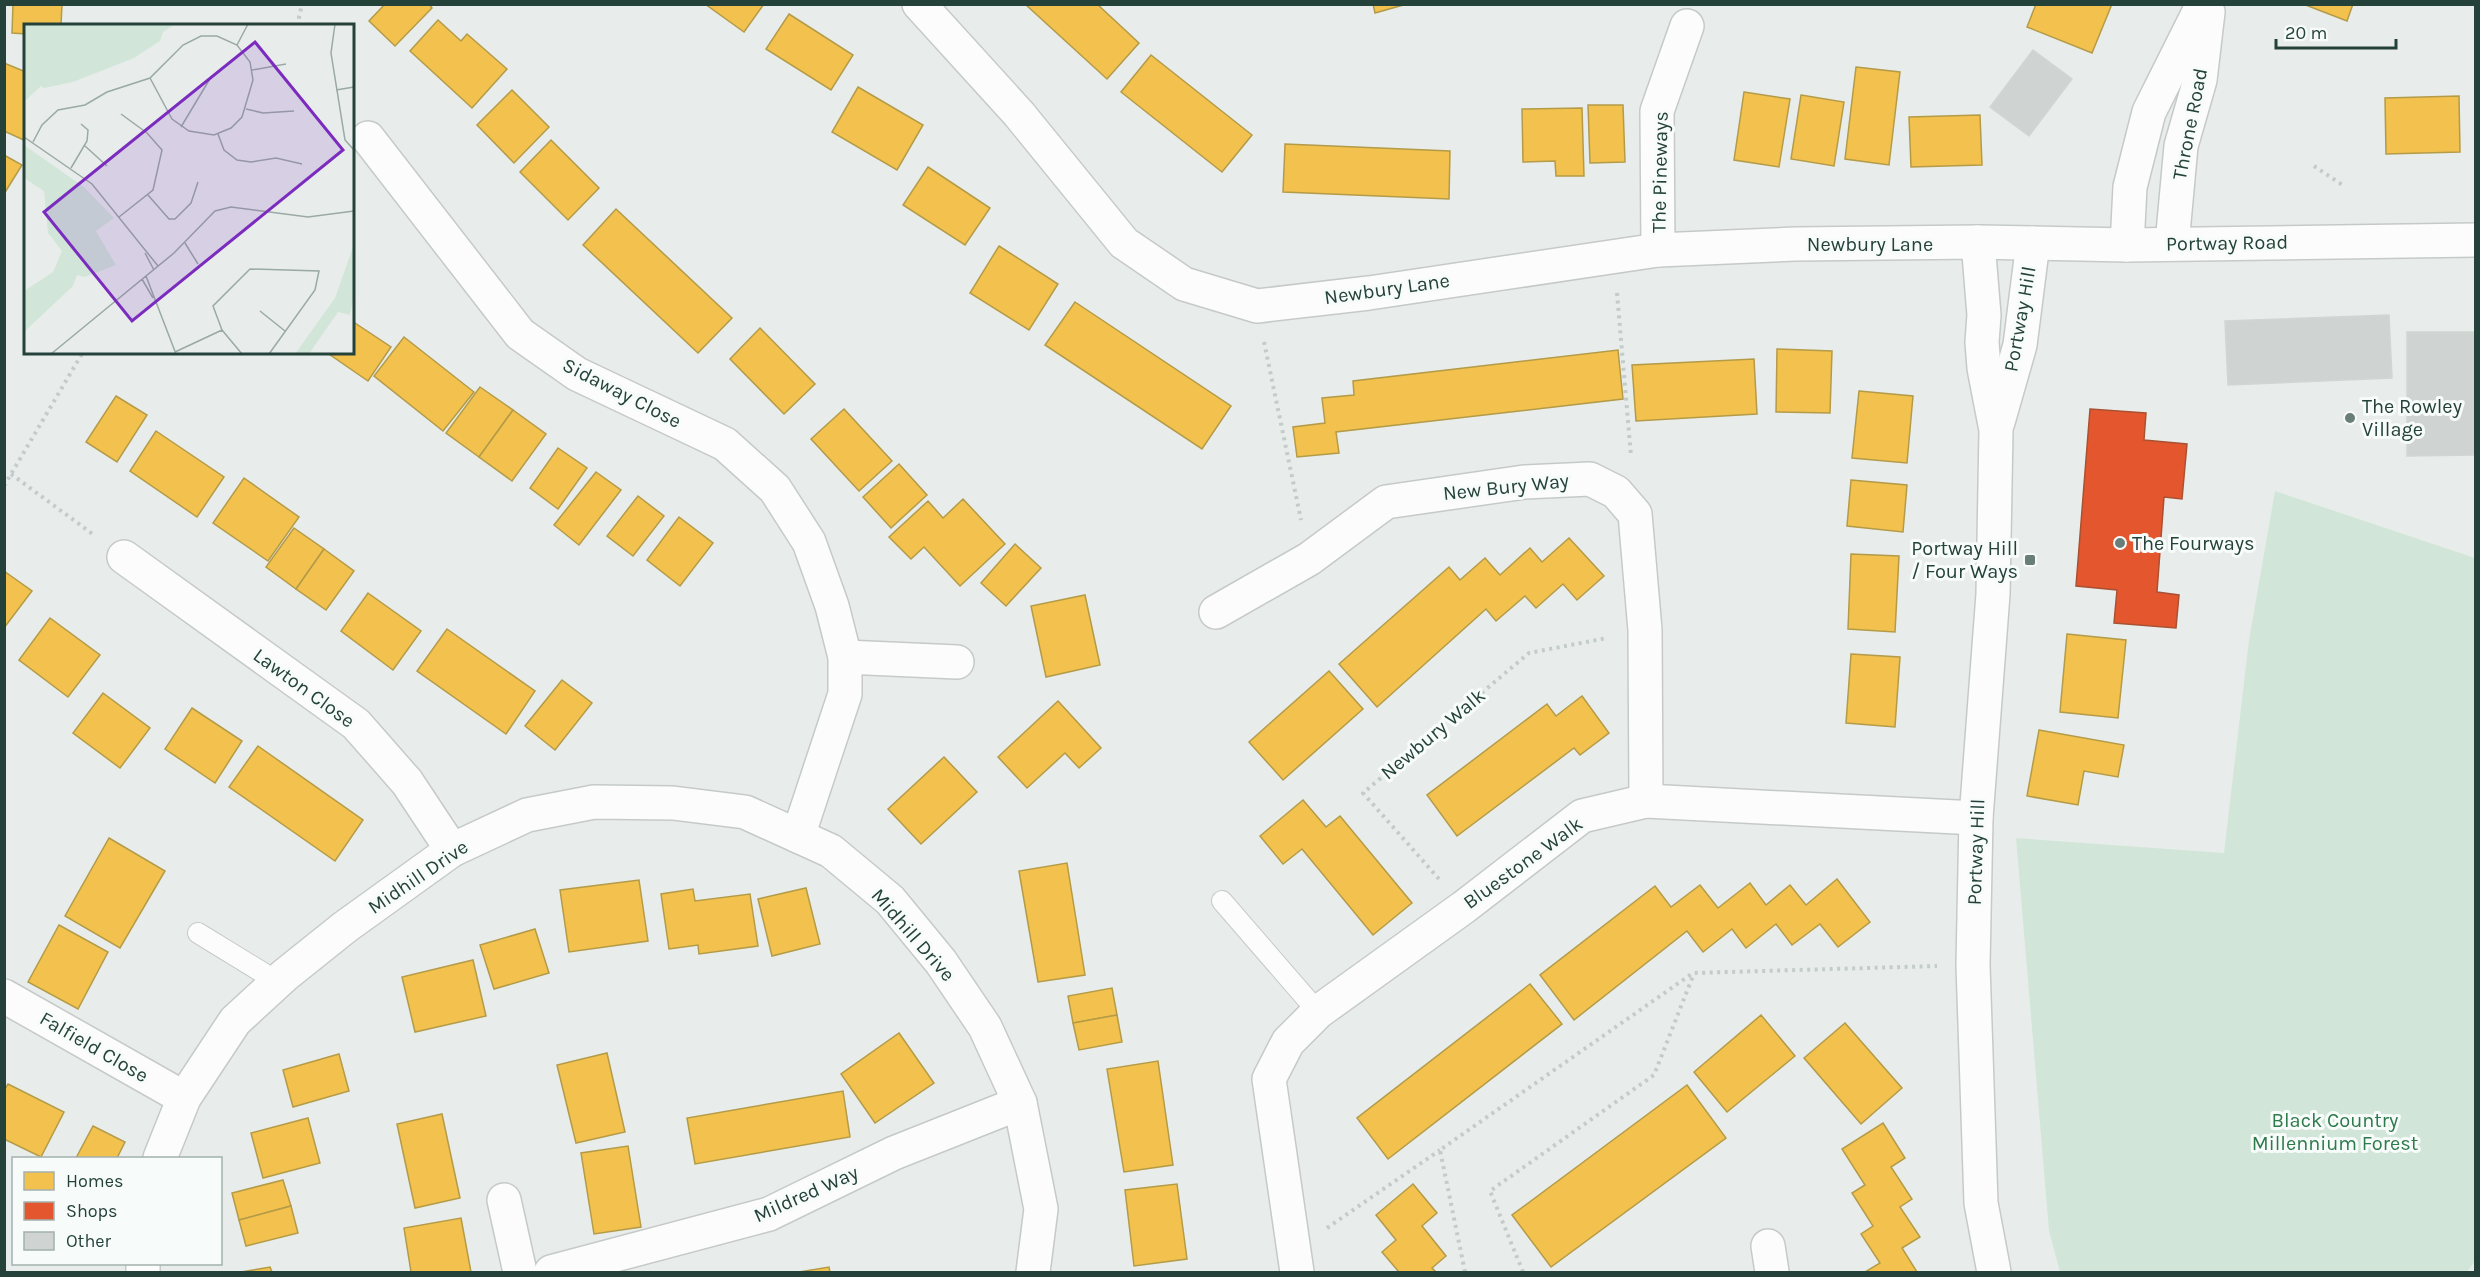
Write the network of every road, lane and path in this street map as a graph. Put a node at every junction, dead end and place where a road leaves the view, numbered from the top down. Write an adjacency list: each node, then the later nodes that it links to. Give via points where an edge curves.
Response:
1 (302, 4): 5 (path)
2 (919, 4): 17 (street, Newbury Lane, via 1019,114 1124,243 1184,284)
3 (2202, 4): 14 (street, Throne Road, via 2150,112 2130,188)
4 (2209, 4): 13 (street, Throne Road, via 2200,80 2181,146)
5 (297, 24)
6 (1687, 26): 15 (street, The Pineways, via 1658,111)
7 (368, 138): 27 (street, Sidaway Close, via 520,334 577,374 725,444 775,489 809,542)
8 (2314, 166): 9 (path)
9 (2344, 186)
10 (2475, 240): 13 (street, Portway Road)
11 (1978, 242): 12 (street, Portway Road); 15 (street, Newbury Lane); 19 (street, Portway Hill, via 1984,368)
12 (2033, 243): 14 (street, Portway Road); 19 (street, Portway Hill, via 2020,345)
13 (2172, 243): 14 (street, Portway Road)
14 (2127, 244)
15 (1658, 250): 16 (street, Newbury Lane)
16 (1614, 257): 17 (street, Newbury Lane); 22 (path)
17 (1257, 306): 24 (path)
18 (82, 354): 20 (path)
19 (1996, 430): 30 (street, Portway Hill, via 1993,594)
20 (11, 474): 21 (path); 23 (path)
21 (4, 486)
22 (1635, 514): 24 (street, New Bury Way, via 1616,492 1590,479 1524,482 1386,502); 26 (street)
23 (124, 557): 32 (street, Lawton Close, via 356,724 406,782)
24 (1309, 559): 25 (street, New Bury Way)
25 (1216, 612)
26 (1645, 630): 29 (street); 34 (path, Newbury Walk, via 1529,653 1363,793)
27 (845, 657): 28 (street); 31 (street, Sidaway Close, via 845,694)
28 (957, 662)
29 (1646, 801): 30 (street, Bluestone Walk); 34 (street, Bluestone Walk, via 1582,816)
30 (1976, 818): 36 (street, Portway Hill)
31 (798, 836): 32 (street, Midhill Drive, via 745,812 673,802 594,802 527,815); 42 (street, Midhill Drive, via 831,851 890,900 934,953 985,1027)
32 (452, 850): 38 (street, Midhill Drive, via 345,927)
33 (1222, 901): 40 (lane)
34 (1464, 907): 40 (street, Bluestone Walk)
35 (198, 933): 38 (lane)
36 (1973, 965): 37 (path); 52 (street, Portway Hill, via 1981,1203)
37 (1693, 974): 43 (path); 51 (path, via 1654,1075 1490,1191)
38 (278, 982): 41 (street, Midhill Drive, via 235,1021)
39 (4, 996): 41 (street, Falfield Close)
40 (1318, 1012): 46 (street, Bluestone Walk, via 1288,1042 1269,1079)
41 (184, 1098): 44 (street, Midhill Drive)
42 (1020, 1103): 48 (street, Mildred Way, via 894,1154 769,1214); 49 (street, Midhill Drive, via 1041,1209)
43 (1440, 1150): 46 (path); 50 (path)
44 (160, 1157)
45 (504, 1200): 47 (street)
46 (1295, 1262)
47 (520, 1272)
48 (550, 1272)
49 (1033, 1272)
50 (1465, 1272)
51 (1523, 1272)
52 (1994, 1272)

